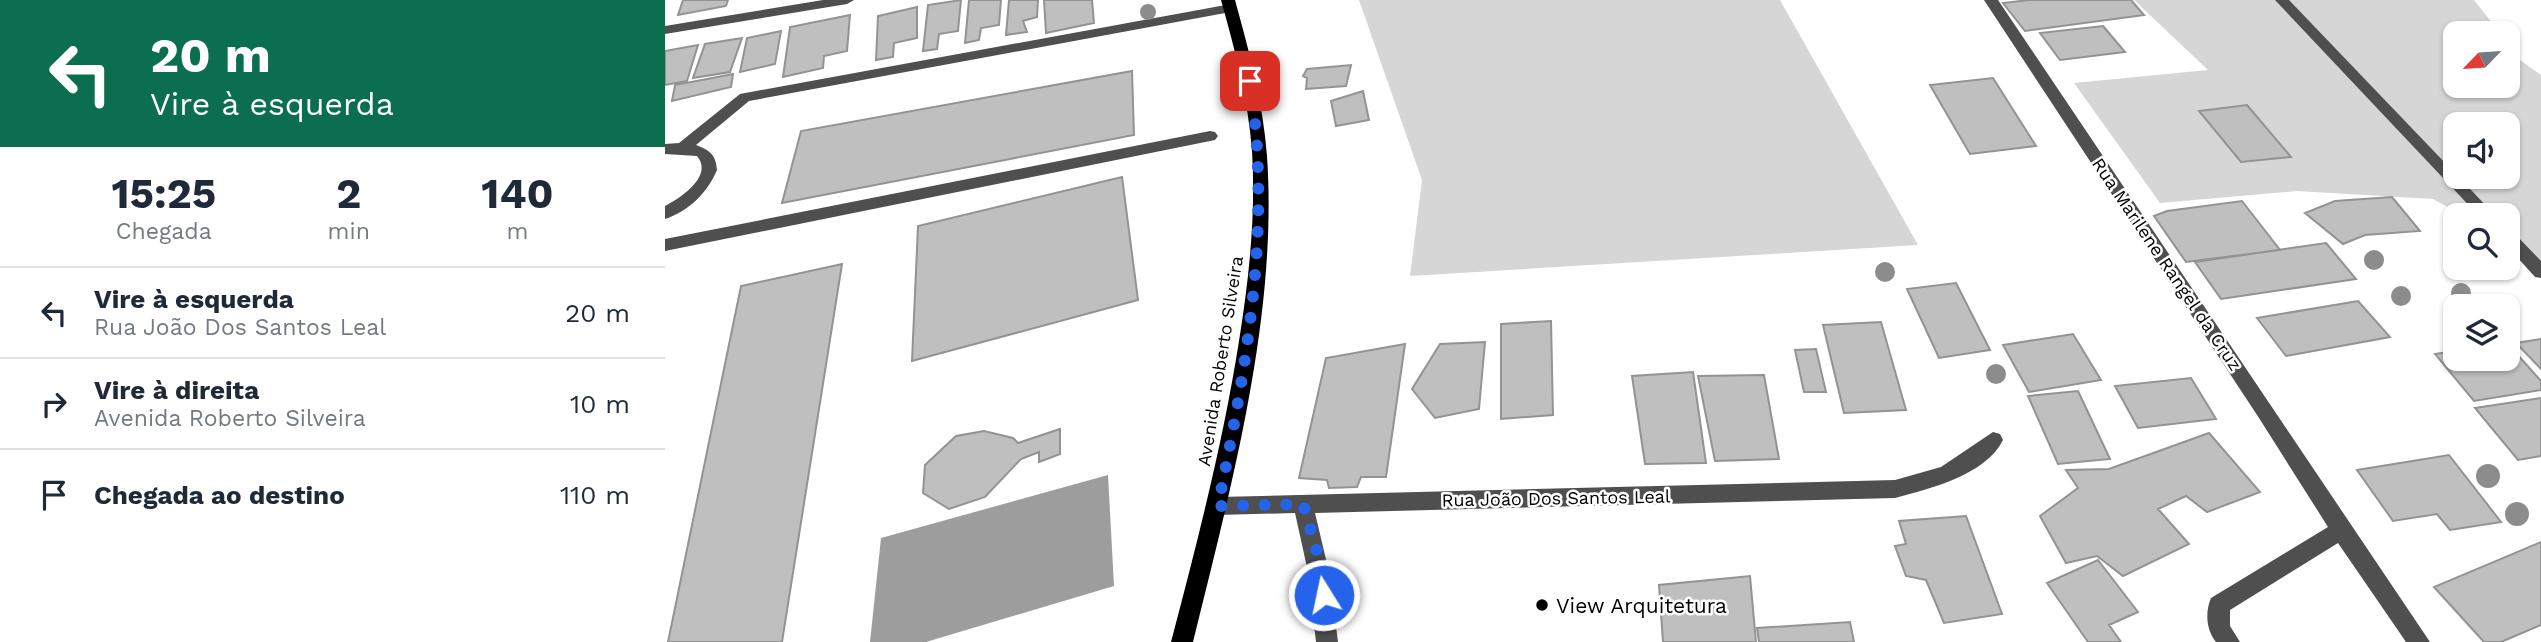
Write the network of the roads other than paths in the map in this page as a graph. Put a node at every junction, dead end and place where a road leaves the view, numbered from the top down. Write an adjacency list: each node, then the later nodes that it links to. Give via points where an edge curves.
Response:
1 (847, 0): 4 (street)
2 (1991, 0): 18 (street, Rua Marilene Rangel da Cruz)
3 (2282, 0): 10 (street)
4 (831, 1): 6 (street)
5 (1229, 4): 8 (street, via 745,97); 17 (main road, Avenida Roberto Silveira, via 1250,81 1260,212 1244,368)
6 (665, 30)
7 (1210, 136): 12 (street)
8 (684, 148): 9 (street); 11 (street, via 708,156 710,176 688,200)
9 (665, 149)
10 (2476, 203)
11 (665, 213)
12 (665, 245)
13 (2520, 250): 14 (street)
14 (2541, 272)
15 (1993, 440): 16 (street, Rua João Dos Santos Leal, via 1972,460 1943,477 1895,489)
16 (1303, 504): 17 (street, Rua João Dos Santos Leal); 20 (street, via 1316,548)
17 (1218, 506): 19 (main road, Avenida Roberto Silveira)
18 (2341, 530): 21 (street, via 2219,605 2219,629); 22 (street, Rua Marilene Rangel da Cruz)
19 (1178, 641)
20 (1327, 642)
21 (2229, 642)
22 (2419, 642)

